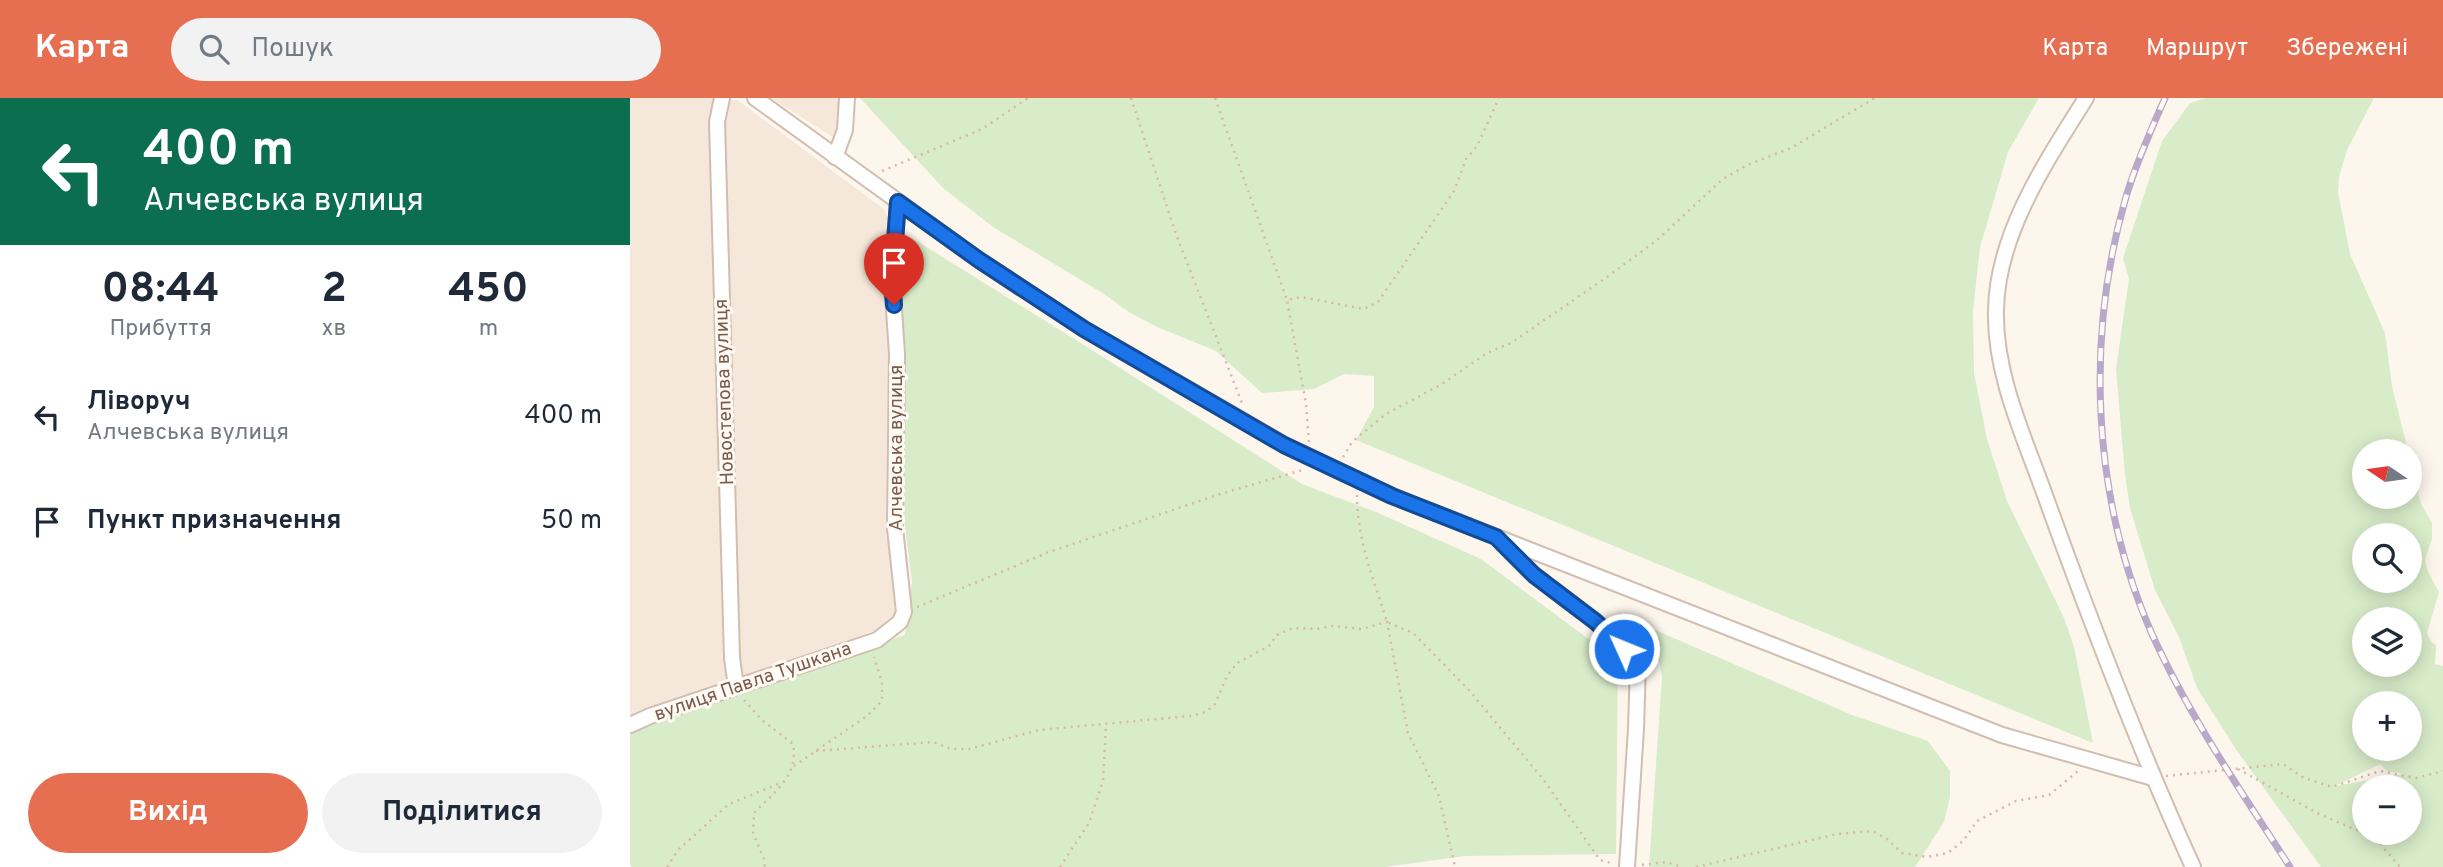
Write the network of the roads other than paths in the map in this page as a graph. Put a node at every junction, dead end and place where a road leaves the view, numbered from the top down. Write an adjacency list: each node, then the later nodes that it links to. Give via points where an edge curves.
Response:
1 (722, 98): 9 (street, Новостепова вулиця, via 717,122)
2 (755, 98): 5 (street)
3 (847, 98): 5 (street, via 845,130)
4 (2085, 98): 11 (street, via 2041,169 2007,247 1996,300 1998,343 2031,455)
5 (835, 157): 6 (street)
6 (898, 202): 7 (street, via 1084,329 1251,426 1392,496); 8 (street, Алчевська вулиця, via 892,280 897,354 895,528 904,612 900,622)
7 (1496, 537): 11 (street, via 2002,736); 12 (street, via 1638,663)
8 (877, 640): 9 (street, вулиця Павла Тушкана)
9 (736, 687): 10 (street, вулиця Павла Тушкана)
10 (630, 726)
11 (2153, 778): 13 (street)
12 (1628, 862)
13 (2193, 867)

